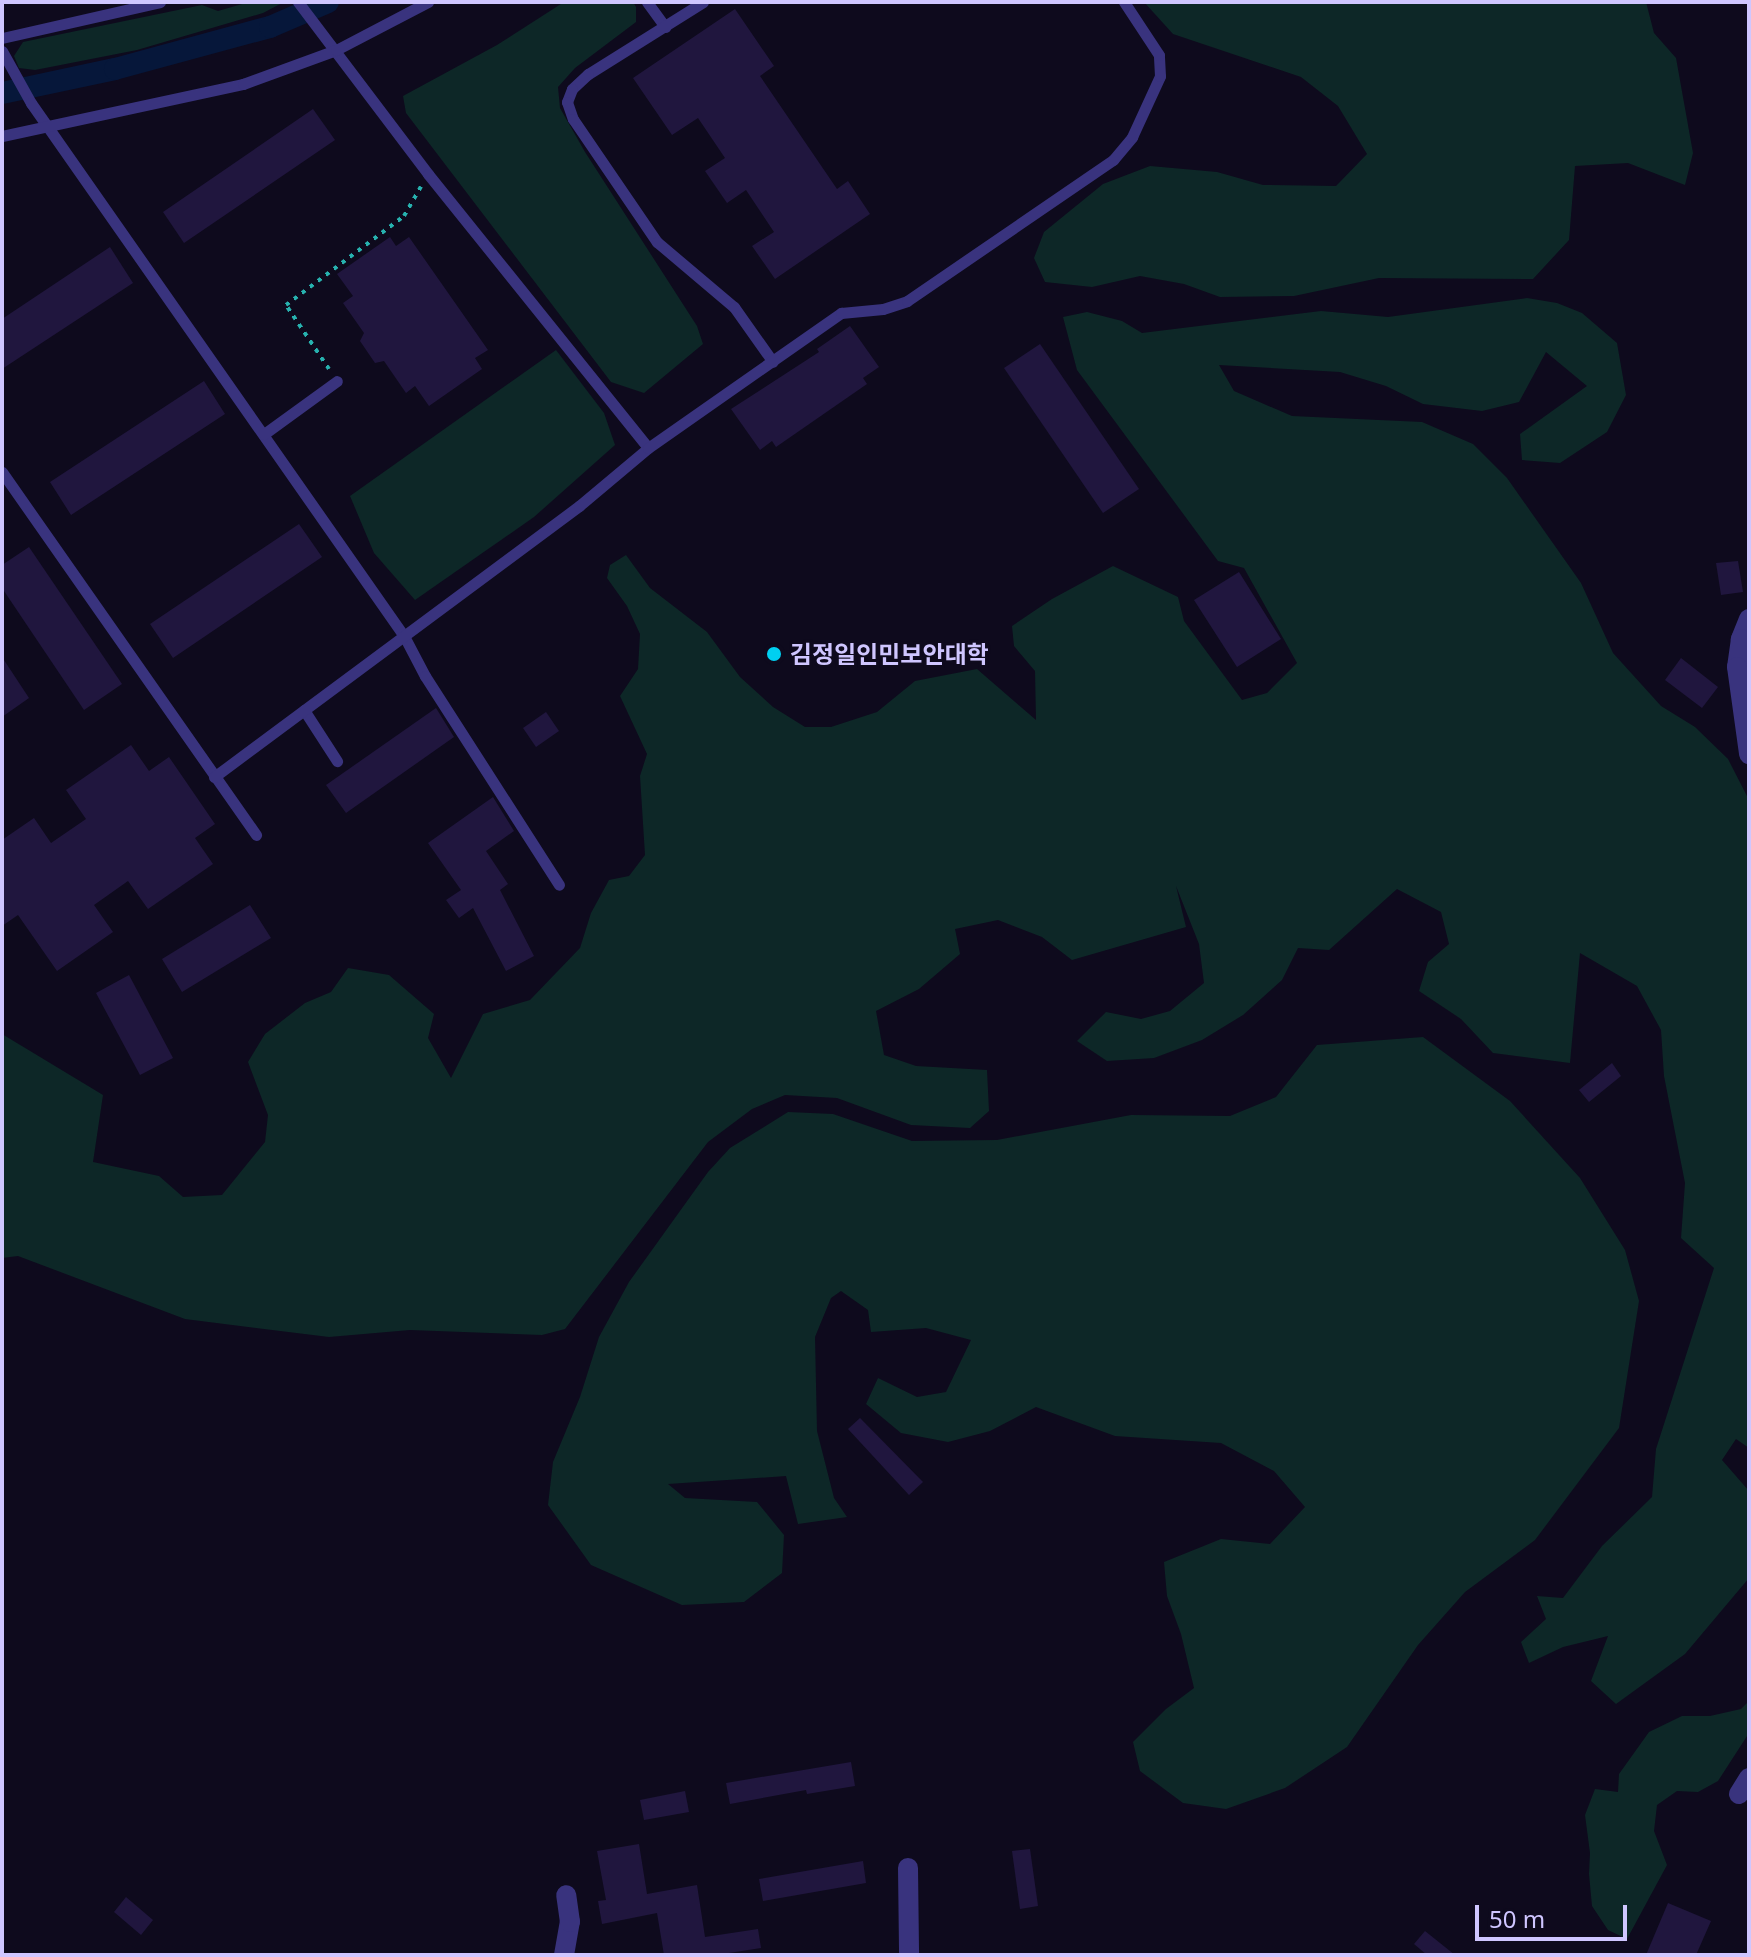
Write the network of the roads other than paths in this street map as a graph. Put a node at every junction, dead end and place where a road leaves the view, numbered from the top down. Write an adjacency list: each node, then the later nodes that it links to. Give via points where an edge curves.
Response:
1 (160, 2): 8 (lane)
2 (298, 2): 9 (lane)
3 (428, 2): 9 (lane)
4 (647, 2): 7 (lane)
5 (703, 2): 7 (lane)
6 (1124, 2): 13 (lane, via 1159,55 1160,76 1132,137 1113,160 907,301 841,313)
7 (665, 27): 13 (lane, via 588,74 567,102 573,119 657,242 734,307)
8 (2, 38)
9 (336, 50): 11 (lane, via 243,84); 16 (lane, via 428,174)
10 (2, 51): 11 (lane)
11 (48, 127): 12 (lane); 15 (lane)
12 (2, 136)
13 (773, 362): 16 (lane)
14 (337, 381): 15 (lane)
15 (264, 434): 19 (lane)
16 (648, 448): 19 (lane)
17 (2, 472): 23 (lane)
18 (1749, 619): 21 (street, via 1737,667)
19 (404, 636): 20 (lane); 25 (lane)
20 (304, 710): 22 (lane); 23 (lane)
21 (1749, 754)
22 (337, 761)
23 (214, 777): 24 (lane)
24 (256, 835)
25 (559, 885)
26 (908, 1868): 29 (street)
27 (566, 1895): 28 (street, via 570,1922)
28 (564, 1955)
29 (909, 1955)

